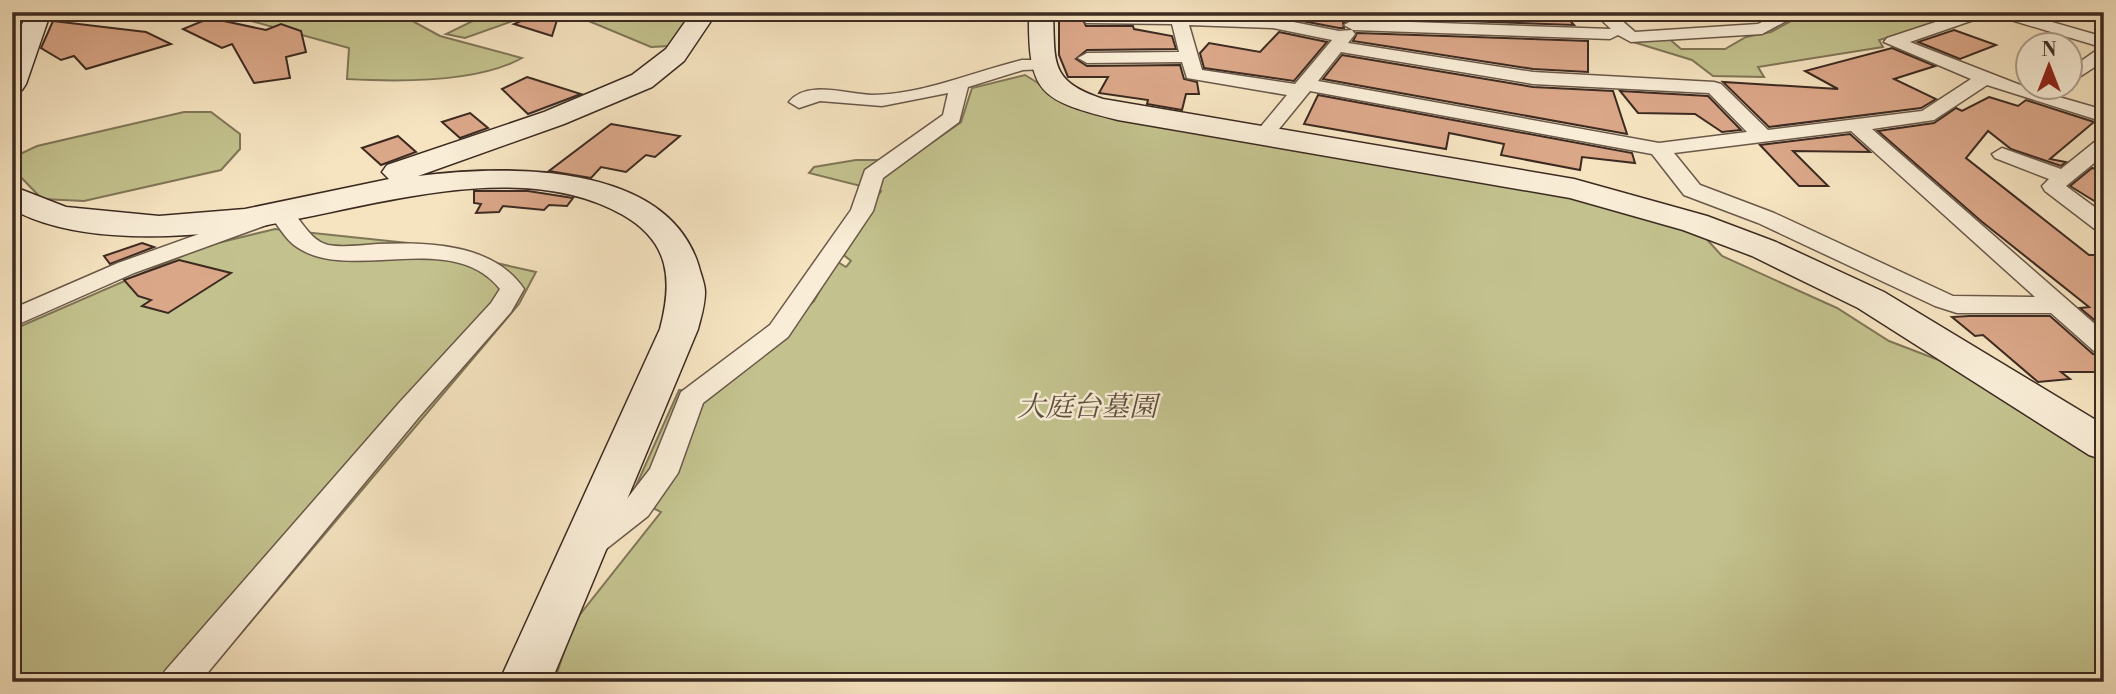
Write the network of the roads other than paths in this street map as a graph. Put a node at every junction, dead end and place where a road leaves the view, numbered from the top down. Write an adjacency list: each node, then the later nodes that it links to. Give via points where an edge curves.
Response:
1 (32, 12): 21 (street, via 36,20)
2 (705, 12): 36 (street, via 661,69 618,93)
3 (1041, 12): 18 (street)
4 (1584, 12): 12 (street, via 1610,34)
5 (1601, 12): 6 (street, via 1631,37 1762,29)
6 (1795, 12)
7 (1984, 12): 20 (street, via 1893,43)
8 (1998, 12): 14 (street)
9 (2017, 12): 13 (street)
10 (1092, 19): 11 (street)
11 (1180, 19): 12 (street); 16 (street)
12 (1349, 30): 24 (street); 30 (street, via 1533,78 1714,88)
13 (2104, 37)
14 (2104, 43)
15 (2104, 52): 19 (street)
16 (1189, 57): 17 (street); 24 (street, via 1194,74)
17 (1087, 58)
18 (1042, 65): 22 (street, via 1022,65); 29 (street, via 1050,84 1093,105)
19 (2084, 67)
20 (1985, 78): 23 (street); 28 (street, via 1927,116)
21 (12, 83)
22 (959, 84): 25 (street, via 879,100 819,95); 42 (street, via 952,118 873,175 862,211 779,331)
23 (2014, 84)
24 (1302, 88): 29 (street); 32 (street)
25 (799, 102)
26 (2073, 102): 27 (street)
27 (2104, 116)
28 (1856, 124): 30 (street); 38 (street)
29 (1263, 136): 43 (street, via 1573,189 1695,223 1764,249 1871,300)
30 (1763, 136): 32 (street)
31 (2104, 144): 34 (street)
32 (1659, 149): 38 (street, via 1692,190 1766,218 1944,301)
33 (2002, 154): 34 (street)
34 (2064, 177): 37 (street, via 2053,186)
35 (12, 197): 36 (street, via 55,215 126,224 217,223)
36 (280, 212): 39 (street, via 138,264); 41 (street, via 398,187 493,179 537,180 623,202 650,217 670,237 681,257 687,289 679,329); 46 (street, via 312,247 336,253 386,250 454,256 505,277 512,289 502,307)
37 (2104, 225)
38 (2057, 304): 40 (street)
39 (12, 319)
40 (2104, 346)
41 (655, 383): 42 (street); 44 (street)
42 (710, 384): 44 (street, via 691,398 663,474 637,508)
43 (2104, 444)
44 (579, 553): 45 (street)
45 (531, 675)
46 (178, 682)

